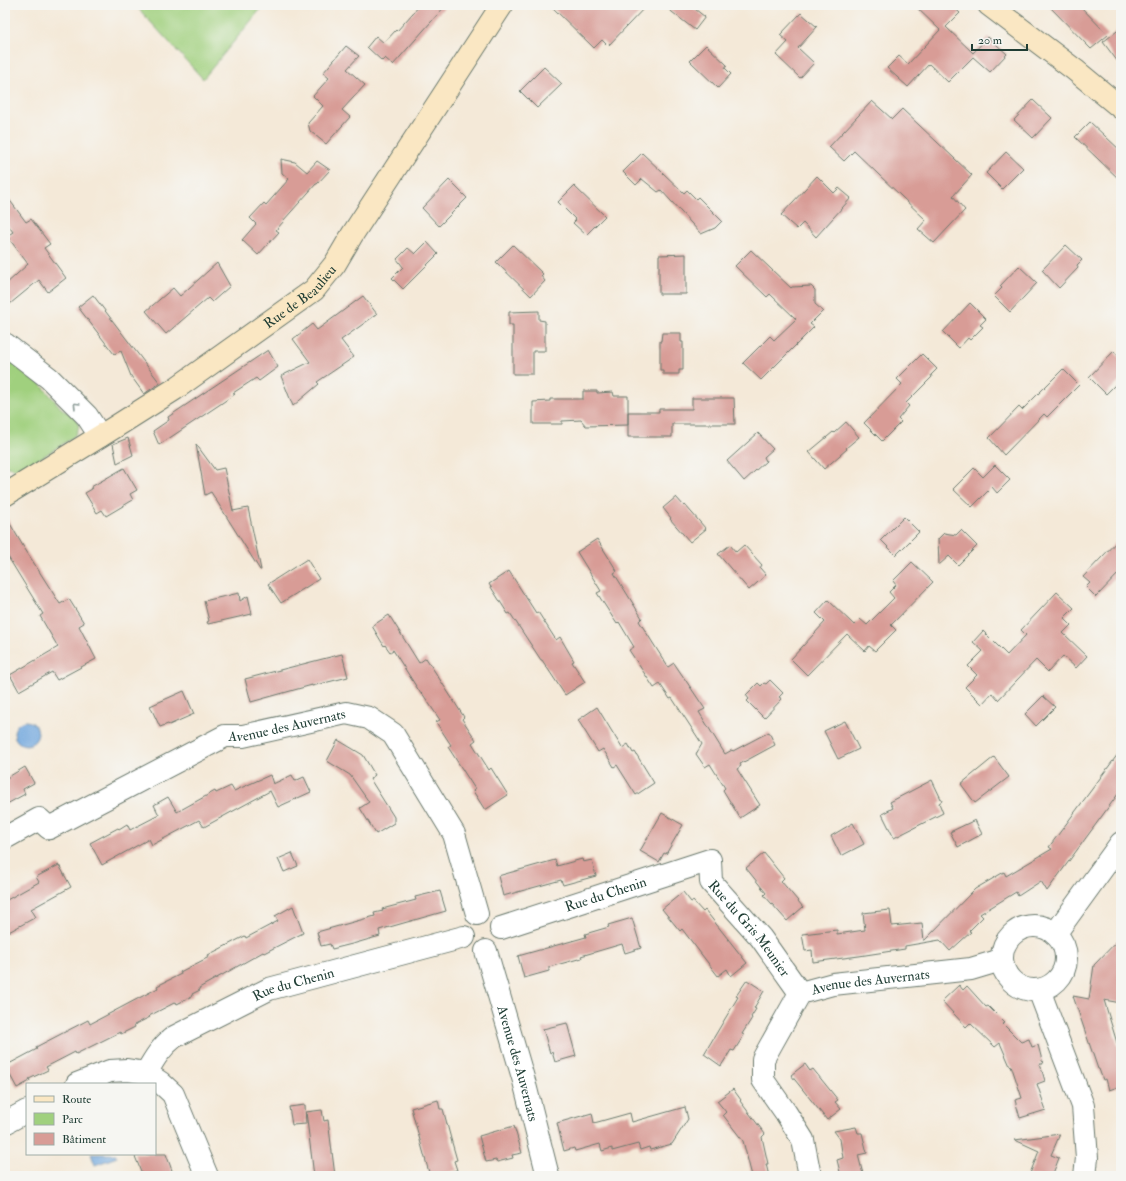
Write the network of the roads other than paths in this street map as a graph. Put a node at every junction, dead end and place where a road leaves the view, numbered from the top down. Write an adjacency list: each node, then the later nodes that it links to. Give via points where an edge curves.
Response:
1 (502, 5): 5 (street, Rue de Beaulieu, via 335,264 314,290 175,389)
2 (989, 5): 3 (street)
3 (1121, 108)
4 (5, 344): 5 (street, one-way to 4, via 87,416 49,378)
5 (100, 436): 6 (street, Rue de Beaulieu)
6 (6, 490)
7 (5, 838): 10 (street, Avenue des Auvernats, via 39,819 49,828 225,736 243,736 346,713 369,718 394,734 454,834)
8 (1121, 843): 12 (street)
9 (710, 860): 11 (street, Rue du Chenin); 17 (street, Rue du Gris Meunier, via 710,882 761,938)
10 (477, 914): 11 (street, via 490,915); 13 (street, via 467,921)
11 (501, 928): 14 (street, via 500,940 492,949)
12 (1055, 934): 15 (street, via 1035,925 1024,927 1014,932 1007,940); 16 (street, via 1066,952 1066,962 1057,981)
13 (464, 937): 14 (street, via 473,949); 18 (street, Rue du Chenin, via 269,989 174,1037 158,1052)
14 (486, 951): 23 (street, Avenue des Auvernats, via 524,1081)
15 (1001, 960): 16 (street, via 1009,980 1018,987); 17 (street, Avenue des Auvernats, via 971,969 833,984)
16 (1039, 990): 25 (street, via 1083,1106)
17 (800, 993): 24 (street, Avenue des Auvernats, via 763,1059 763,1080 803,1140)
18 (146, 1073): 19 (street, via 110,1071); 22 (street, via 173,1094)
19 (80, 1083)
20 (26, 1112): 21 (street)
21 (5, 1123)
22 (207, 1176)
23 (548, 1176)
24 (810, 1176)
25 (1085, 1176)

